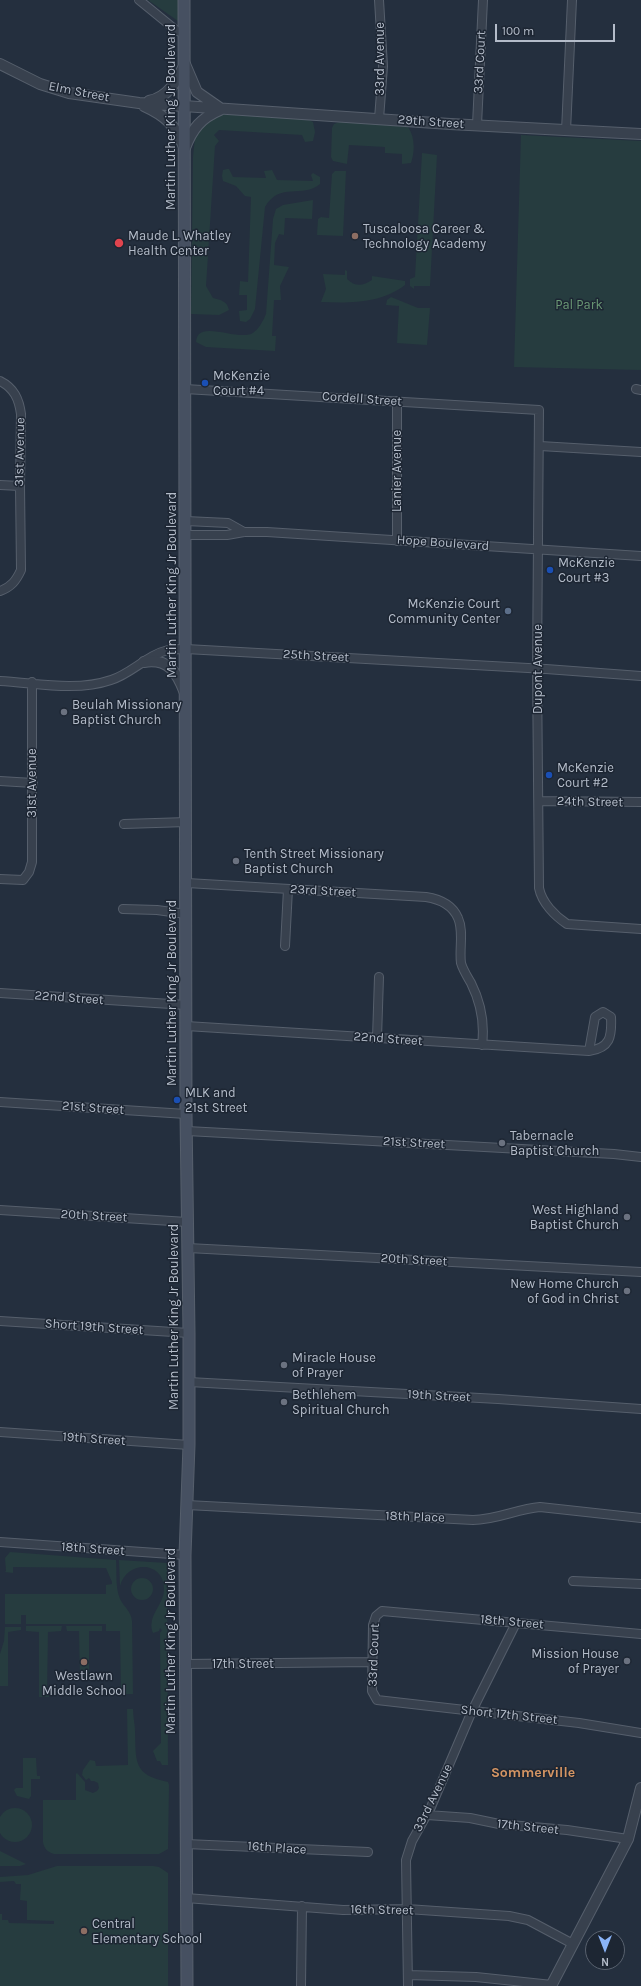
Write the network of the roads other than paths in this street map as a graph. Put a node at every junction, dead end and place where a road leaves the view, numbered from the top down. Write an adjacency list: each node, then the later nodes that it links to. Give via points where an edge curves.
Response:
1 (139, 0): 6 (street, via 177,31)
2 (184, 0): 6 (main road, Martin Luther King Jr Boulevard)
3 (379, 0): 12 (street, 33rd Avenue, via 383,66)
4 (483, 0): 13 (street, 33rd Court)
5 (572, 0): 14 (street)
6 (184, 33): 8 (main road, Martin Luther King Jr Boulevard)
7 (0, 64): 9 (street, Elm Street, via 40,84 69,93)
8 (185, 64): 9 (street, via 168,92 156,100); 10 (main road, Martin Luther King Jr Boulevard); 11 (street, via 198,92)
9 (139, 103): 10 (street, Elm Street); 16 (street, Elm Street, via 169,120 178,131)
10 (185, 105): 11 (street, 29th Street); 16 (main road, Martin Luther King Jr Boulevard)
11 (222, 109): 12 (street, 29th Street); 16 (street, via 208,115 196,126)
12 (379, 119): 13 (street, 29th Street)
13 (477, 125): 14 (street, 29th Street)
14 (566, 131): 15 (street, 29th Street)
15 (641, 134)
16 (184, 149): 18 (main road, Martin Luther King Jr Boulevard)
17 (0, 381): 24 (street, 31st Avenue, via 10,387 20,404)
18 (186, 389): 19 (street, Cordell Street); 25 (main road, Martin Luther King Jr Boulevard)
19 (397, 401): 20 (street, Cordell Street); 28 (street, Lanier Avenue)
20 (539, 410): 21 (street, Dupont Avenue)
21 (540, 446): 22 (street); 29 (street, Dupont Avenue)
22 (641, 452)
23 (0, 485): 24 (street)
24 (20, 486): 31 (street, 31st Avenue, via 21,570 16,580)
25 (186, 521): 26 (street, Hope Boulevard, via 228,523); 27 (main road, Martin Luther King Jr Boulevard)
26 (244, 532): 27 (street, Hope Boulevard, via 227,535); 28 (street, Hope Boulevard)
27 (186, 535): 32 (main road, Martin Luther King Jr Boulevard)
28 (397, 540): 29 (street, Hope Boulevard)
29 (539, 549): 30 (street, Hope Boulevard); 34 (street, Dupont Avenue)
30 (641, 556)
31 (0, 591)
32 (186, 649): 33 (street, 25th Street, via 167,650); 34 (street, 25th Street); 38 (main road, Martin Luther King Jr Boulevard)
33 (144, 662): 37 (street, 25th Street, via 120,677 92,685); 38 (street, via 155,660 169,667 181,682)
34 (537, 669): 35 (street, 25th Street); 41 (street, Dupont Avenue)
35 (641, 676)
36 (0, 681): 37 (street, 25th Street)
37 (32, 682): 40 (street, 31st Avenue)
38 (186, 696): 43 (main road, Martin Luther King Jr Boulevard)
39 (0, 781): 40 (street)
40 (33, 783): 45 (street, 31st Avenue, via 30,872 22,880)
41 (539, 801): 42 (street, 24th Street); 50 (street, Dupont Avenue, via 540,896 561,920 576,925)
42 (641, 802)
43 (187, 822): 44 (street); 46 (main road, Martin Luther King Jr Boulevard)
44 (124, 824)
45 (0, 879)
46 (187, 883): 47 (street, 23rd Street); 49 (main road, Martin Luther King Jr Boulevard)
47 (288, 889): 51 (street); 57 (street, 23rd Street, via 426,896 444,902 454,912 460,928 462,966 481,1010 484,1030)
48 (123, 908): 49 (street)
49 (186, 914): 54 (main road, Martin Luther King Jr Boulevard)
50 (641, 929)
51 (284, 946)
52 (379, 977): 56 (street)
53 (0, 993): 54 (street, 22nd Street)
54 (186, 1005): 55 (main road, Martin Luther King Jr Boulevard)
55 (186, 1026): 56 (street, 22nd Street); 60 (main road, Martin Luther King Jr Boulevard)
56 (377, 1038): 57 (street, 22nd Street)
57 (482, 1045): 58 (street, 22nd Street)
58 (589, 1051): 58 (street, 22nd Street, via 599,1050 607,1044 610,1036 611,1017 603,1012 595,1017)
59 (0, 1102): 60 (street, 21st Street)
60 (186, 1114): 61 (main road, Martin Luther King Jr Boulevard)
61 (187, 1131): 62 (street, 21st Street); 64 (main road, Martin Luther King Jr Boulevard)
62 (641, 1157)
63 (0, 1210): 64 (street, 20th Street)
64 (187, 1222): 65 (main road, Martin Luther King Jr Boulevard)
65 (188, 1248): 66 (street, 20th Street); 68 (main road, Martin Luther King Jr Boulevard)
66 (641, 1272)
67 (0, 1321): 68 (street, Short 19th Street)
68 (189, 1333): 69 (main road, Martin Luther King Jr Boulevard)
69 (189, 1382): 70 (street, 19th Street); 72 (main road, Martin Luther King Jr Boulevard)
70 (641, 1409)
71 (0, 1432): 72 (street, 19th Street)
72 (189, 1445): 73 (main road, Martin Luther King Jr Boulevard)
73 (187, 1505): 74 (street, 18th Place, via 473,1520 540,1507); 76 (main road, Martin Luther King Jr Boulevard)
74 (641, 1518)
75 (0, 1542): 76 (street, 18th Street)
76 (185, 1555): 83 (main road, Martin Luther King Jr Boulevard)
77 (573, 1581): 78 (street)
78 (641, 1584)
79 (382, 1611): 80 (street, 18th Street); 82 (street, 33rd Court, via 376,1616 373,1625)
80 (516, 1623): 81 (street, 18th Street); 85 (street, 33rd Avenue)
81 (641, 1634)
82 (372, 1662): 83 (street, 17th Street); 84 (street, 33rd Court, via 372,1692)
83 (185, 1664): 90 (main road, Martin Luther King Jr Boulevard)
84 (377, 1700): 85 (street, Short 17th Street)
85 (472, 1711): 86 (street, Short 17th Street); 88 (street, 33rd Avenue)
86 (641, 1733)
87 (641, 1788): 89 (street)
88 (427, 1815): 89 (street, 17th Street, via 470,1818 499,1824); 94 (street, 33rd Avenue, via 408,1850)
89 (628, 1839): 95 (street)
90 (186, 1844): 91 (street, 16th Place); 92 (main road, Martin Luther King Jr Boulevard)
91 (368, 1852)
92 (186, 1898): 93 (street, 16th Street); 98 (main road, Martin Luther King Jr Boulevard)
93 (302, 1906): 94 (street, 16th Street, via 343,1910); 99 (street)
94 (407, 1909): 95 (street, 16th Street, via 509,1916 528,1920); 96 (street, 33rd Avenue)
95 (573, 1944): 97 (street)
96 (408, 1975): 97 (street); 100 (street, 33rd Avenue)
97 (552, 1985)
98 (187, 1986)
99 (300, 1986)
100 (408, 1986)

